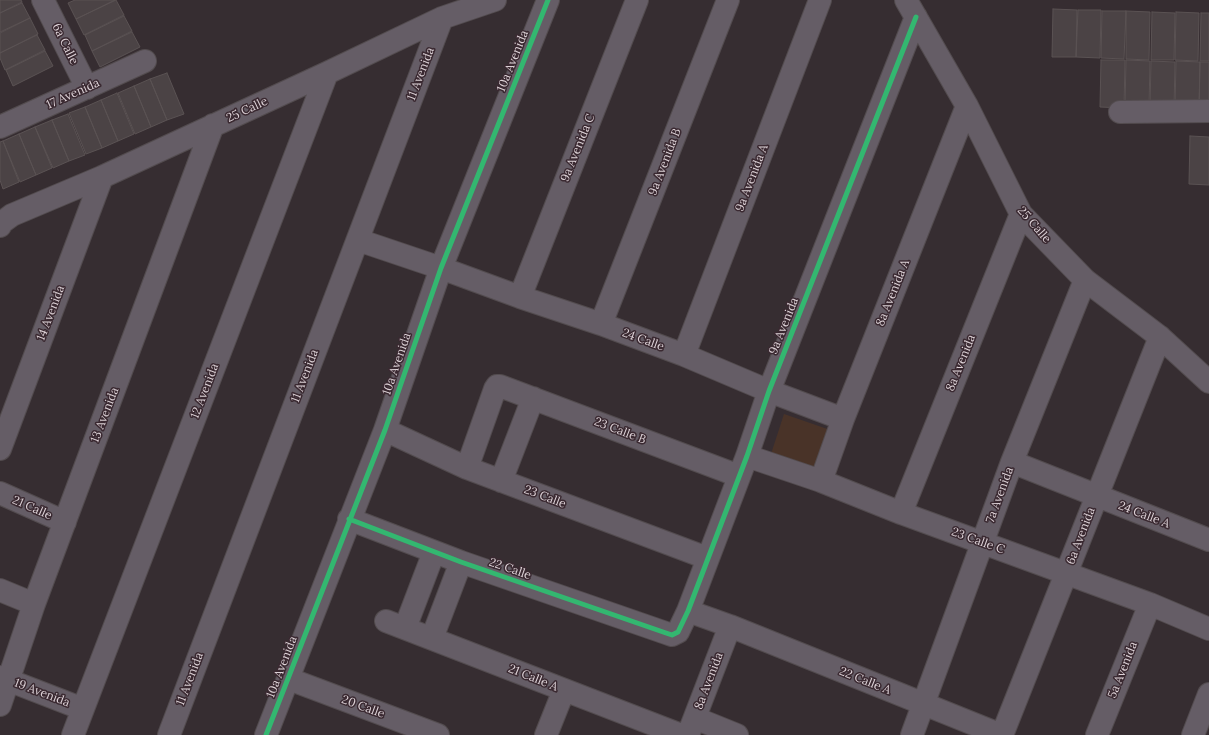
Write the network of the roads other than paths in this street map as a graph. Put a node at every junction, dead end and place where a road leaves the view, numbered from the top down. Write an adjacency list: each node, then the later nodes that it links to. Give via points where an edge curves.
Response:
1 (43, 0): 11 (street, 6a Calle)
2 (495, 0): 8 (street, 25 Calle)
3 (548, 0): 21 (street, 10a Avenida)
4 (637, 0): 23 (street, 9a Avenida C)
5 (728, 0): 24 (street, 9a Avenida B)
6 (820, 0): 26 (street, 9a Avenida A)
7 (911, 9): 12 (street, 25 Calle); 28 (street, 9a Avenida)
8 (442, 18): 10 (street, 25 Calle); 20 (street, 11 Avenida)
9 (145, 61): 11 (street, 17 Avenida)
10 (327, 73): 15 (street, 25 Calle); 63 (street, 12 Avenida)
11 (87, 88): 16 (street, 17 Avenida)
12 (966, 106): 18 (street, 25 Calle); 30 (street, 8a Avenida A)
13 (1209, 111): 14 (street)
14 (1120, 112)
15 (213, 125): 17 (street, 25 Calle); 42 (street, 13 Avenida)
16 (0, 126)
17 (102, 176): 19 (street, 25 Calle, via 12,216); 32 (street, 14 Avenida)
18 (1020, 214): 22 (street, 25 Calle); 40 (street, 8a Avenida)
19 (0, 224)
20 (358, 240): 21 (street, 24 Calle); 66 (street, 11 Avenida)
21 (441, 268): 23 (street, 24 Calle); 31 (street, 10a Avenida)
22 (1085, 280): 25 (street, 25 Calle); 33 (street, 7a Avenida)
23 (520, 297): 24 (street, 24 Calle)
24 (601, 324): 26 (street, 24 Calle)
25 (1160, 337): 27 (street, 25 Calle); 39 (street, 6a Avenida)
26 (684, 355): 28 (street, 24 Calle)
27 (1209, 382)
28 (769, 391): 30 (street, 24 Calle); 34 (street, 9a Avenida)
29 (533, 398): 34 (street, 23 Calle B); 35 (street, 23 Calle B, via 497,386); 37 (street)
30 (843, 419): 36 (street, 8a Avenida A)
31 (385, 430): 35 (street, 23 Calle); 41 (street, 10a Avenida)
32 (0, 449)
33 (1012, 462): 39 (street, 24 Calle A); 44 (street, 7a Avenida)
34 (743, 466): 36 (street, 23 Calle C); 46 (street, 9a Avenida)
35 (467, 468): 37 (street, 23 Calle)
36 (821, 480): 40 (street, 23 Calle C)
37 (501, 481): 46 (street, 23 Calle)
38 (0, 493): 42 (street, 21 Calle)
39 (1096, 496): 43 (street, 24 Calle A); 48 (street, 6a Avenida)
40 (901, 513): 44 (street, 23 Calle C)
41 (349, 519): 45 (street, 22 Calle); 58 (street, 10a Avenida)
42 (65, 522): 50 (street, 13 Avenida)
43 (1209, 540)
44 (983, 543): 48 (street, 23 Calle C); 61 (street, 7a Avenida)
45 (434, 552): 47 (street, 22 Calle); 56 (street, 21 Calle A, via 395,625)
46 (707, 558): 52 (street, 9a Avenida)
47 (461, 562): 55 (street, 22 Calle); 56 (street)
48 (1067, 573): 51 (street, 23 Calle C); 73 (street, 6a Avenida)
49 (0, 590): 50 (street)
50 (34, 604): 57 (street, 13 Avenida)
51 (1150, 604): 54 (street, 23 Calle C); 74 (street, 5a Avenida)
52 (688, 611): 53 (street, 22 Calle A); 55 (street, 9a Avenida, via 678,632 672,635)
53 (730, 626): 61 (street, 22 Calle A); 64 (street, 8a Avenida)
54 (1209, 629)
55 (666, 633)
56 (432, 638): 59 (street, 21 Calle A)
57 (4, 678): 62 (street, 13 Avenida); 63 (street, 19 Avenida)
58 (288, 679): 67 (street, 10a Avenida); 68 (street, 20 Calle)
59 (564, 690): 69 (street); 70 (street, 21 Calle A)
60 (1209, 694): 75 (street)
61 (923, 703): 72 (street, 7a Avenida); 73 (street, 22 Calle A)
62 (0, 705)
63 (84, 709): 65 (street, 12 Avenida)
64 (691, 727): 71 (street)
65 (73, 735)
66 (169, 735)
67 (266, 735)
68 (438, 735)
69 (546, 735)
70 (681, 735)
71 (737, 735)
72 (912, 735)
73 (1002, 735)
74 (1097, 735)
75 (1193, 735)

